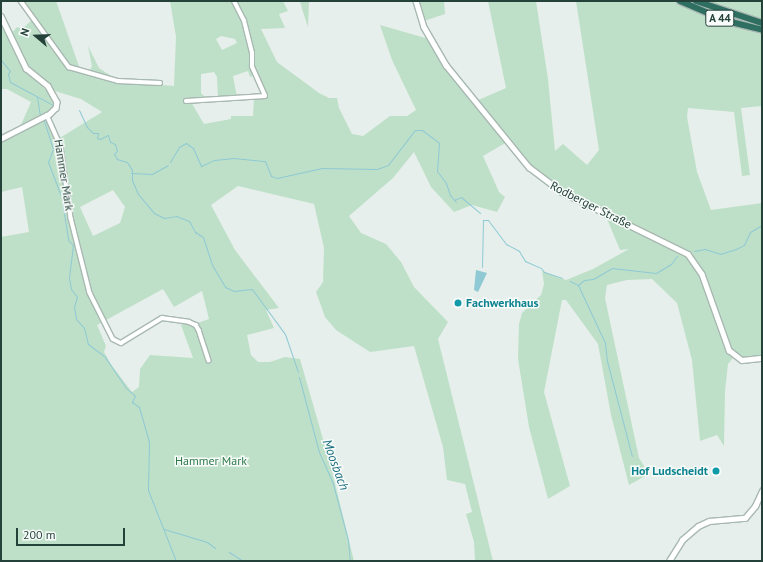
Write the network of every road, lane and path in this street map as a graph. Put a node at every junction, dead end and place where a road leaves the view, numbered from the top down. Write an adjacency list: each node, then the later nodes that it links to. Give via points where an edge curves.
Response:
1 (21, 1): 9 (street, via 69,67 118,81)
2 (234, 1): 10 (street, via 244,21 252,53 252,67 265,96)
3 (416, 1): 13 (street, Rodberger Straße, via 424,27 446,65 529,167 562,192 688,254 702,274 729,350 742,360)
4 (680, 1): 8 (highway, A 44, via 727,21)
5 (696, 1): 7 (highway, A 44)
6 (1, 16): 11 (street, via 24,66 56,96 57,106)
7 (762, 23)
8 (762, 30)
9 (160, 83)
10 (186, 101)
11 (47, 116): 12 (street); 14 (street, Hammer Mark, via 61,147 71,218 90,293 113,339 121,343 162,318 189,322 196,325 199,330)
12 (1, 139)
13 (762, 358)
14 (209, 360)
15 (762, 491): 16 (street, via 755,506 745,518 709,521 694,529 682,540)
16 (670, 561)

